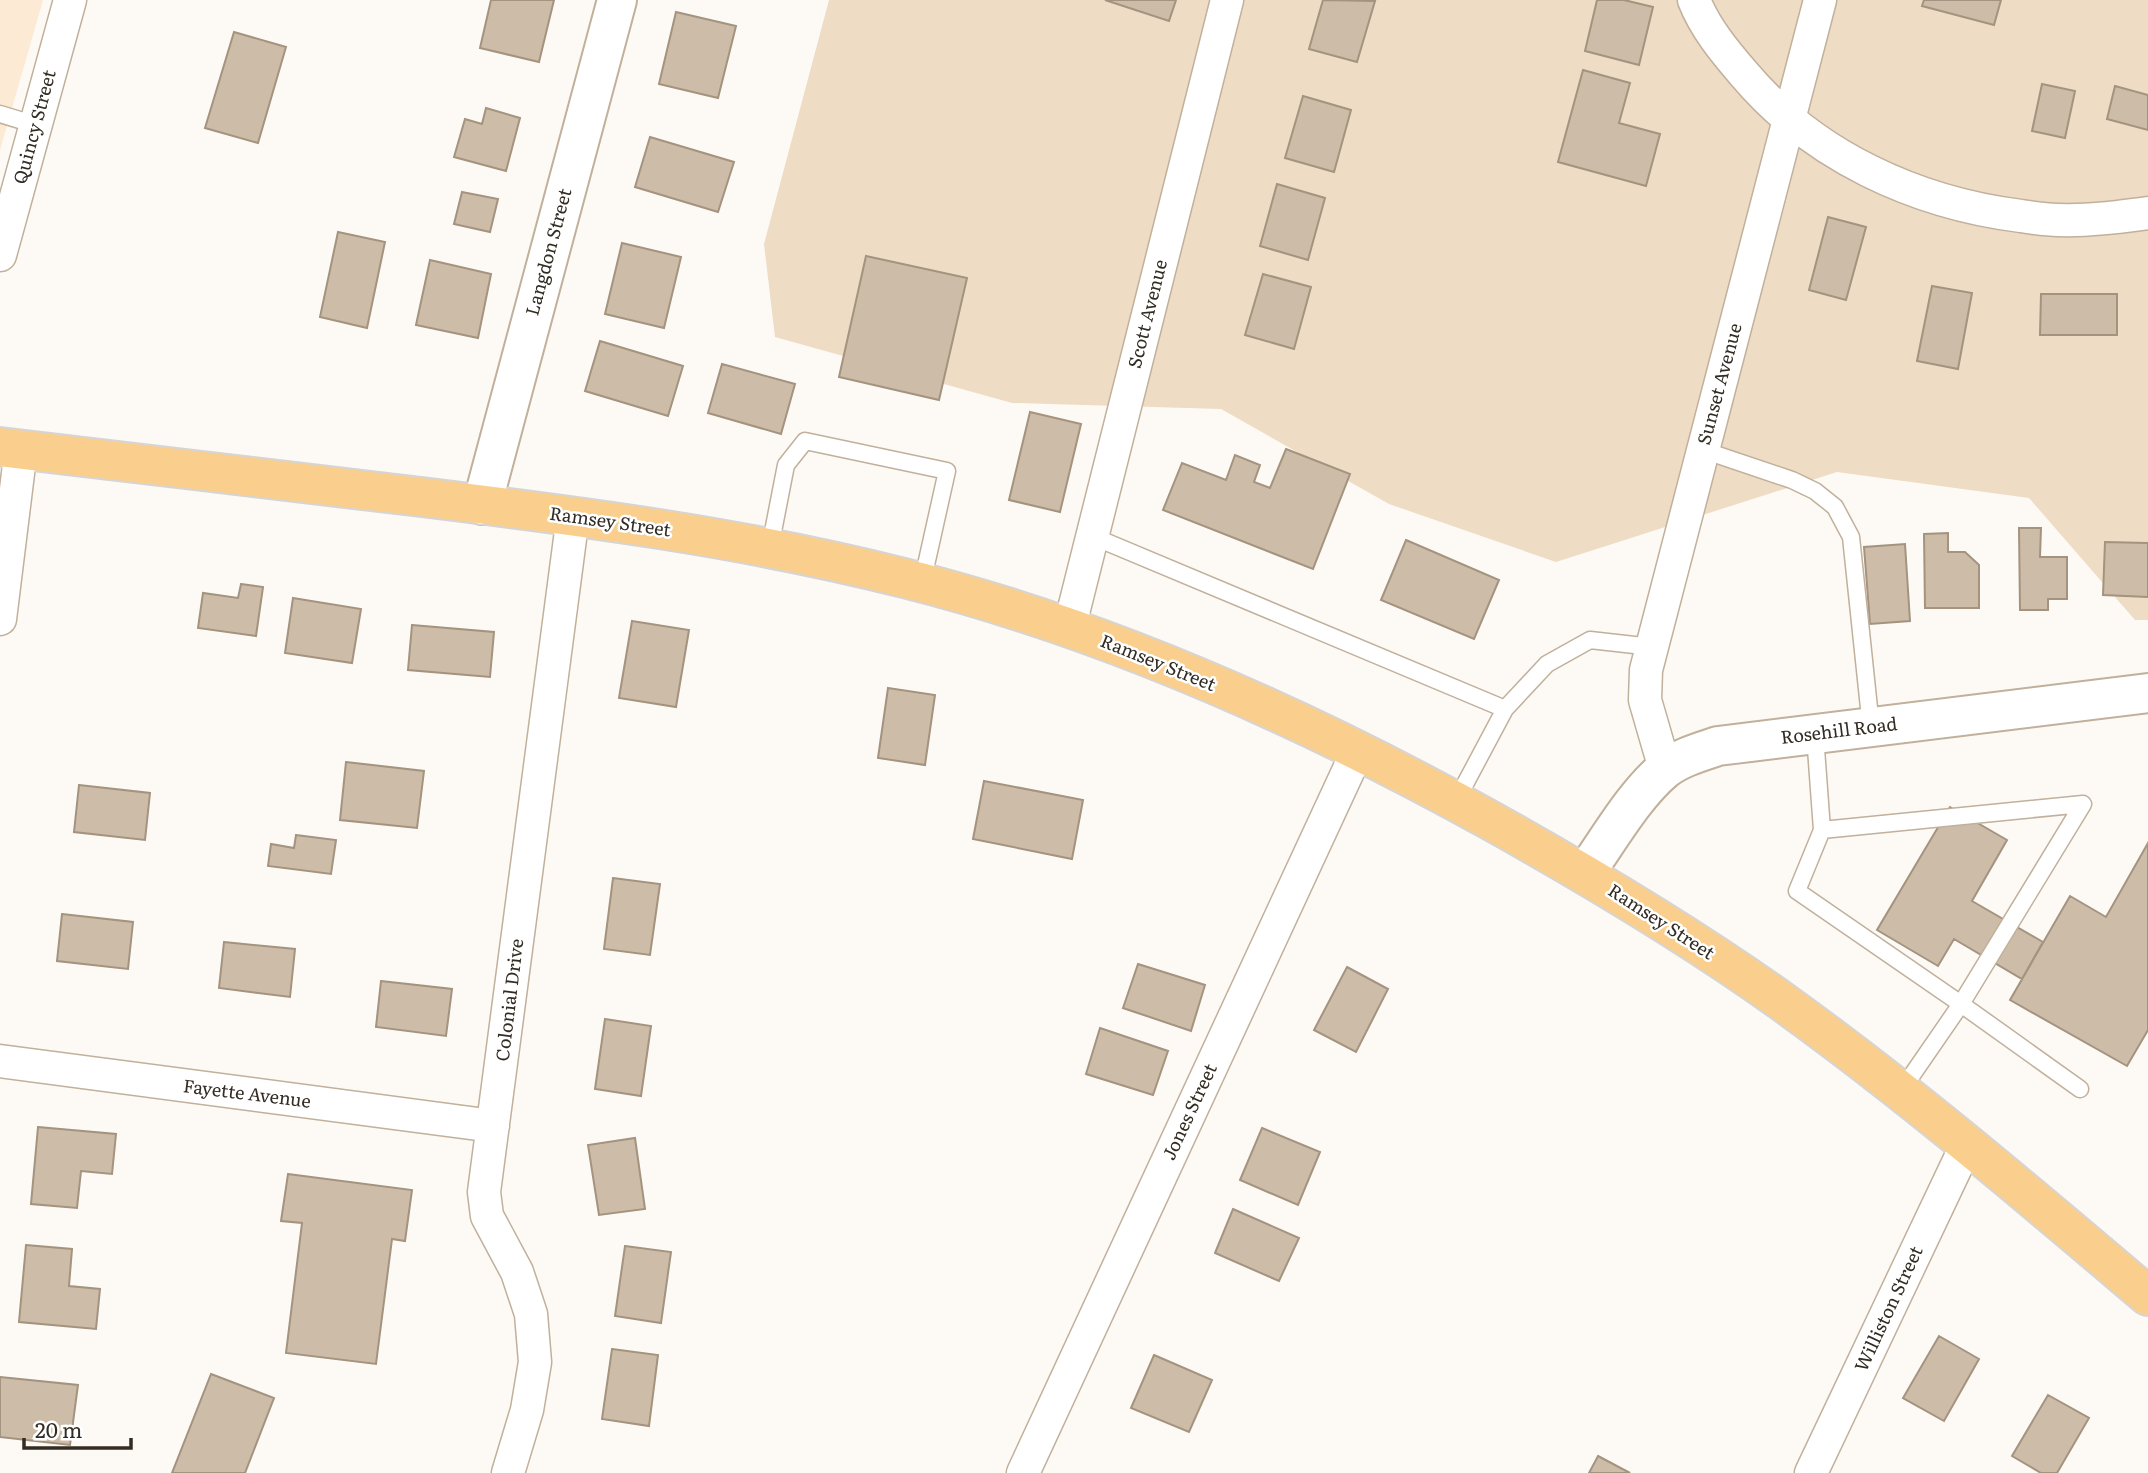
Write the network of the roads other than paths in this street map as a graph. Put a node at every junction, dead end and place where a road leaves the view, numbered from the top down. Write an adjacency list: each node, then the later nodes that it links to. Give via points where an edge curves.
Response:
1 (70, 0): 8 (street, Quincy Street)
2 (617, 0): 13 (main road, Langdon Street)
3 (1227, 0): 15 (street, Scott Avenue)
4 (1694, 0): 7 (street, via 1727,55)
5 (1819, 0): 7 (street, Sunset Avenue)
6 (0, 114): 8 (lane)
7 (1788, 120): 9 (street, via 1870,172 1985,212 2057,220); 12 (street, Sunset Avenue)
8 (36, 125): 10 (street, Quincy Street)
9 (2148, 213)
10 (0, 255)
11 (10, 448): 13 (main road, Ramsey Street); 18 (street)
12 (1703, 450): 20 (street, Sunset Avenue); 23 (lane, via 1792,480 1835,507 1851,537)
13 (482, 505): 14 (main road, Ramsey Street)
14 (573, 516): 16 (main road, Ramsey Street); 34 (street, Colonial Drive)
15 (1092, 536): 19 (street, Scott Avenue); 22 (lane)
16 (770, 547): 17 (main road, Ramsey Street); 17 (lane, via 786,465 805,441 947,471)
17 (922, 583): 19 (main road, Ramsey Street)
18 (0, 619)
19 (1069, 628): 25 (main road, Ramsey Street, via 1250,700)
20 (1652, 647): 22 (lane, via 1590,640 1547,664); 26 (street, Sunset Avenue, via 1645,700)
21 (2148, 693): 23 (main road, Rosehill Road)
22 (1505, 709): 27 (lane)
23 (1871, 727): 24 (main road, Rosehill Road)
24 (1815, 734): 26 (main road, Rosehill Road, via 1718,746); 28 (lane)
25 (1358, 750): 27 (main road, Ramsey Street); 38 (street, Jones Street)
26 (1665, 769): 29 (main road, Rosehill Road)
27 (1456, 801): 29 (main road, Ramsey Street)
28 (1822, 830): 30 (lane, via 1797,891); 30 (lane, via 2083,804)
29 (1585, 873): 33 (main road, Ramsey Street, via 1782,1002)
30 (1961, 1004): 32 (lane); 33 (lane)
31 (0, 1061): 34 (street, Fayette Avenue)
32 (2080, 1089)
33 (1901, 1091): 35 (main road, Ramsey Street)
34 (494, 1126): 37 (street, Colonial Drive, via 485,1192 487,1216 517,1272 531,1314 535,1362)
35 (1967, 1144): 36 (main road, Ramsey Street); 39 (street, Williston Street)
36 (2148, 1296)
37 (509, 1473)
38 (1023, 1473)
39 (1811, 1473)

